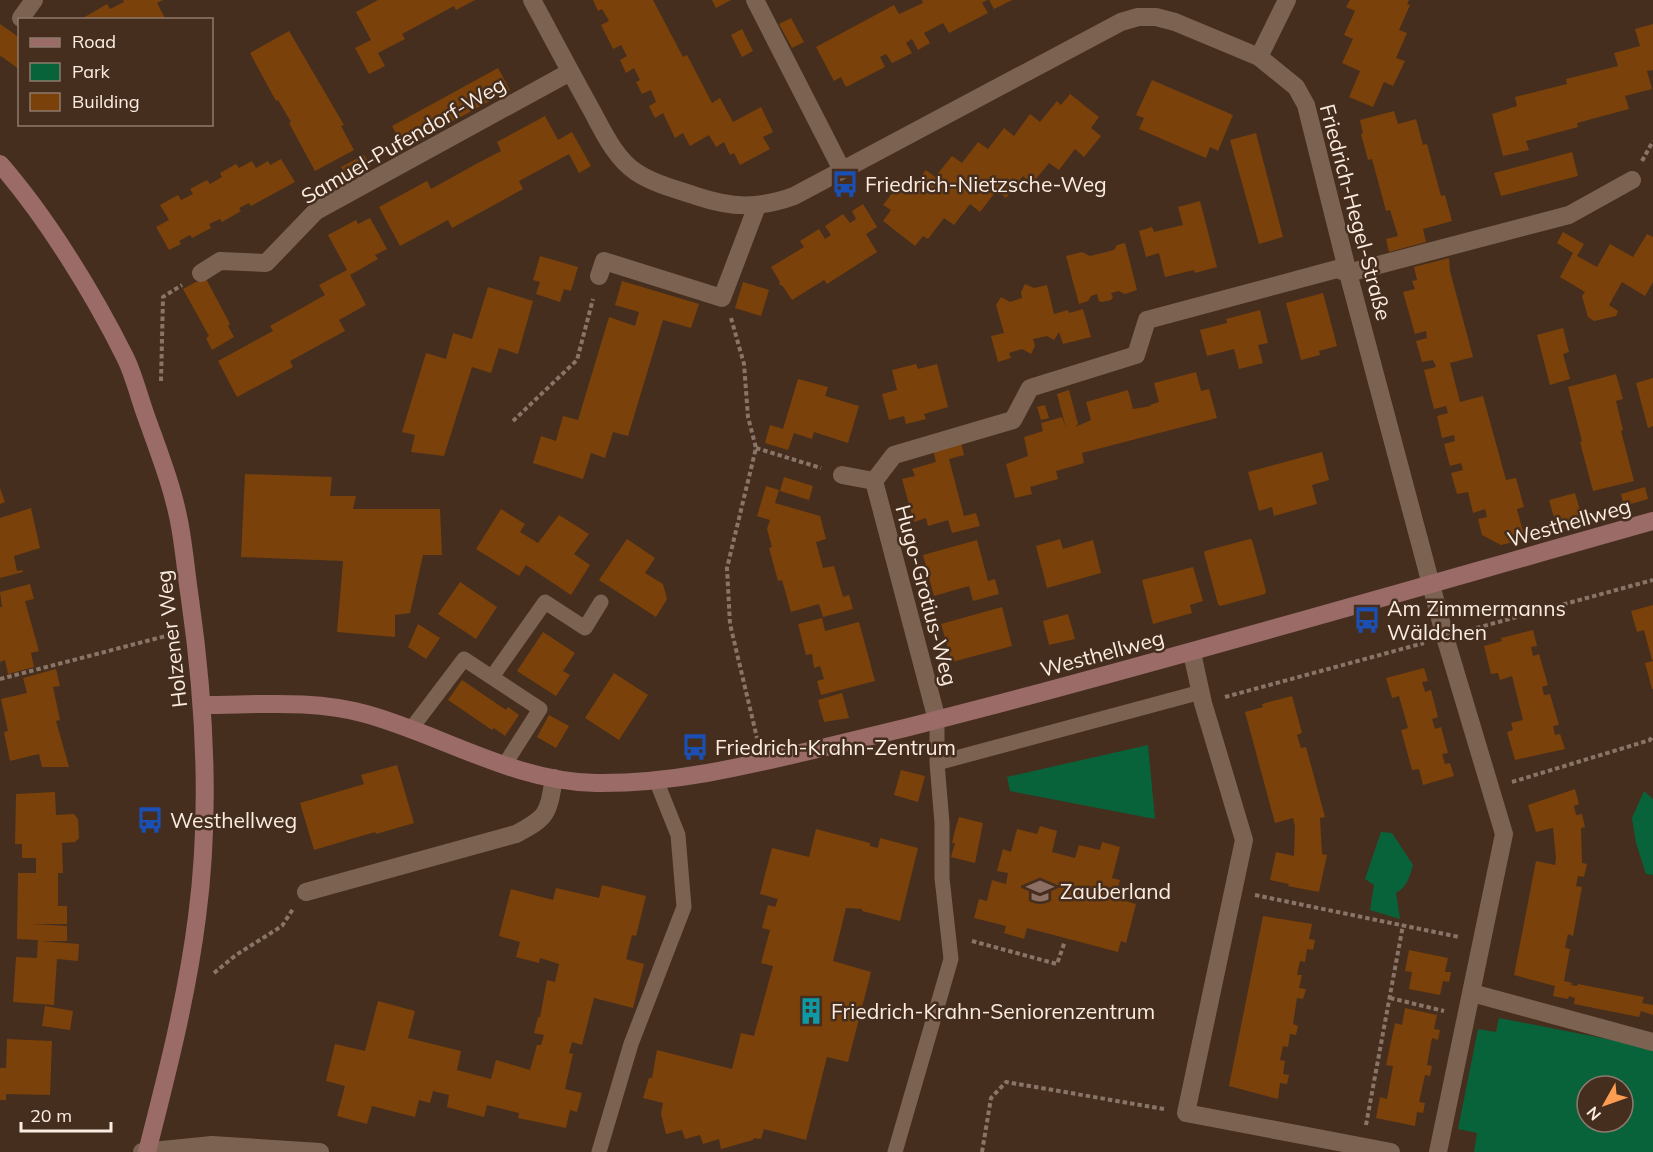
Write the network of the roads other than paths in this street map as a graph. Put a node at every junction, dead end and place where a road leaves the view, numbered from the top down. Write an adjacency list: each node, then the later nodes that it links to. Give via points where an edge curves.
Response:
1 (34, 0): 6 (street)
2 (532, 0): 8 (street, Friedrich-Hegel-Straße)
3 (755, 0): 10 (street)
4 (1287, 0): 7 (street)
5 (1139, 8): 7 (street, Friedrich-Hegel-Straße); 10 (street, Friedrich-Hegel-Straße, via 1121,22)
6 (21, 18)
7 (1259, 57): 14 (street, Friedrich-Hegel-Straße, via 1296,87 1306,105)
8 (570, 72): 12 (street, Friedrich-Hegel-Straße, via 614,150 635,172 709,200); 13 (street, Samuel-Pufendorf-Weg, via 316,211 266,263 220,261)
9 (0, 164): 24 (street, Holzener Weg, via 85,285 126,359 179,520)
10 (842, 170): 12 (street, Friedrich-Hegel-Straße, via 794,195)
11 (1632, 180): 14 (street, via 1569,215)
12 (757, 206): 15 (street, via 722,298 604,261)
13 (201, 273)
14 (1348, 273): 17 (street, via 1337,269 1147,320 1136,355 1030,388 1013,420 894,455); 19 (street, Friedrich-Hegel-Straße)
15 (599, 276)
16 (842, 475): 17 (street)
17 (874, 481): 25 (street, Hugo-Grotius-Weg)
18 (1653, 521): 19 (street, Westhellweg)
19 (1433, 584): 21 (street, Westhellweg); 32 (street, via 1504,834)
20 (601, 602): 22 (lane, via 585,628 545,602)
21 (1192, 653): 23 (street); 25 (street, Westhellweg)
22 (492, 677): 26 (lane, via 464,659); 28 (lane, via 540,709)
23 (1201, 692): 27 (lane); 38 (street, via 1244,840 1186,1113)
24 (202, 705): 26 (street, Westhellweg, via 332,705); 34 (street, Holzener Weg, via 205,828 197,916 183,999)
25 (937, 720): 27 (lane); 30 (street, Westhellweg, via 762,763)
26 (411, 729): 28 (street, Westhellweg)
27 (937, 763): 37 (lane, via 942,878 951,959)
28 (505, 764): 29 (street, Westhellweg)
29 (554, 778): 30 (street, Westhellweg, via 592,783); 31 (street, via 549,806 538,822 516,834)
30 (656, 780): 36 (lane, via 678,835 684,907 631,1044)
31 (306, 892)
32 (1472, 993): 33 (street); 39 (street)
33 (1653, 1042)
34 (145, 1152): 35 (street, Holzener Weg, via 212,1145)
35 (320, 1152)
36 (598, 1152)
37 (894, 1152)
38 (1391, 1152)
39 (1438, 1152)

